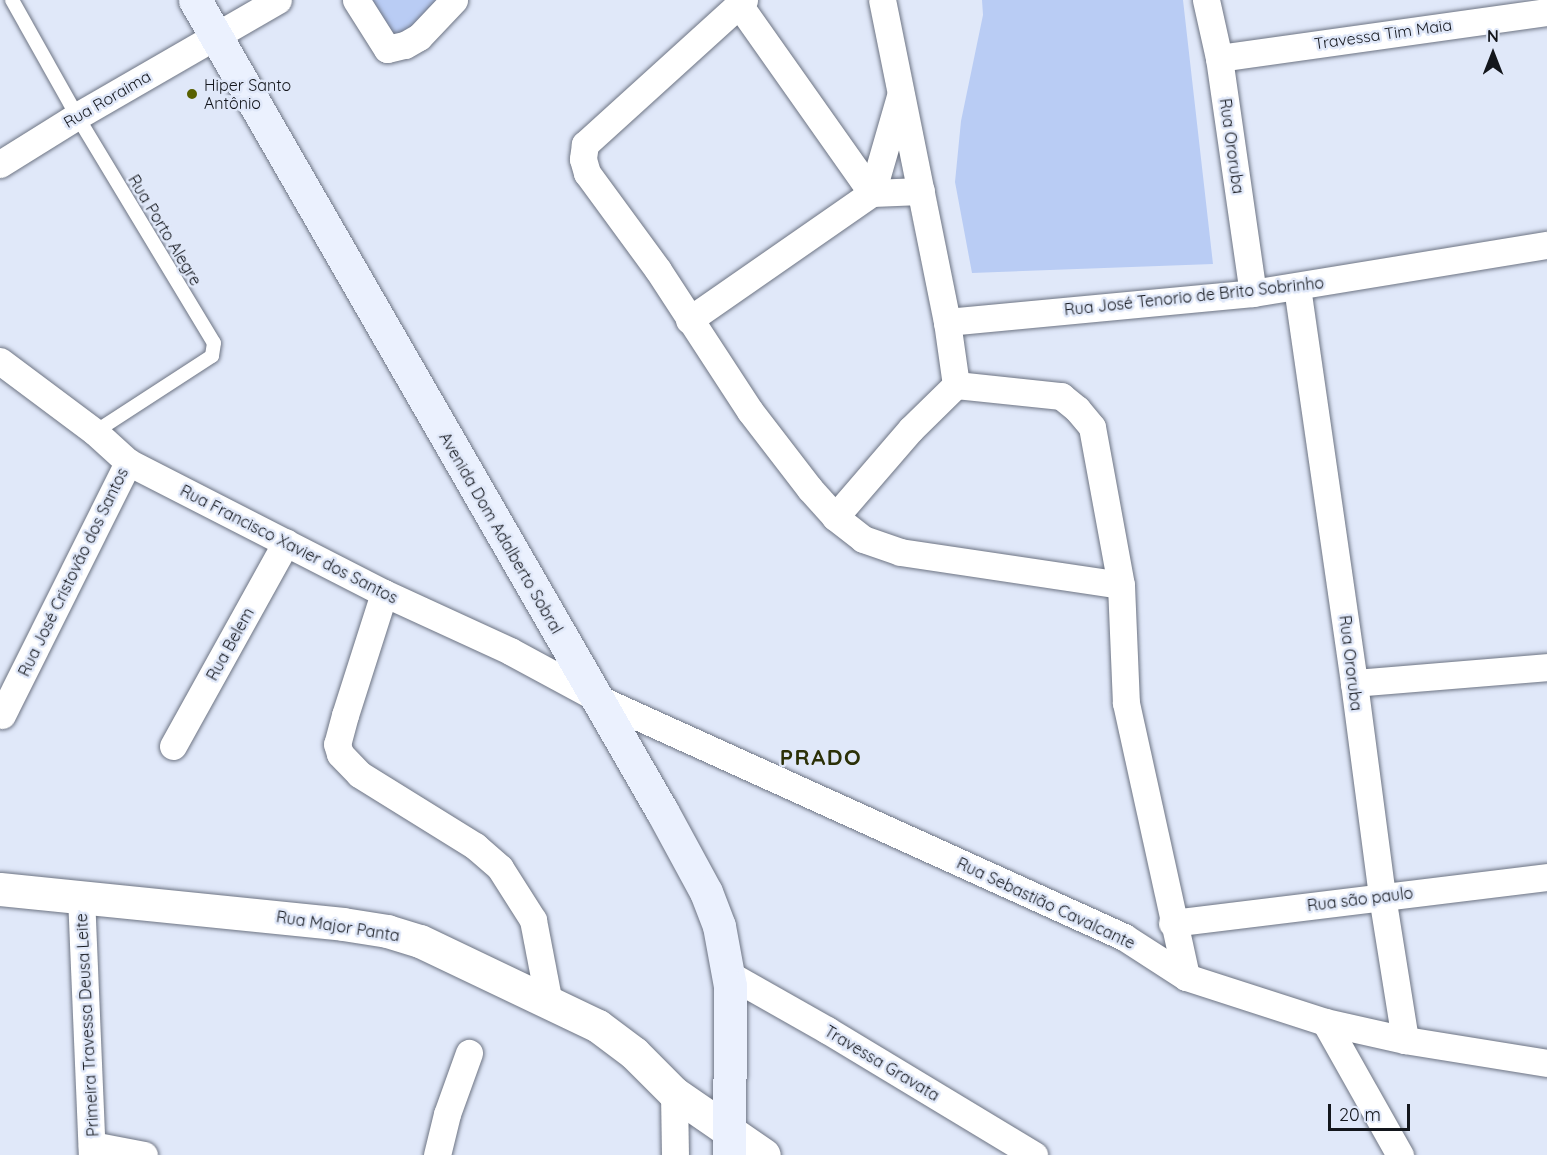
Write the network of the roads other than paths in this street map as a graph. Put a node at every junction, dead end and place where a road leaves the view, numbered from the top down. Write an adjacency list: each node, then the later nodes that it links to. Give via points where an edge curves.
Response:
1 (12, 0): 13 (lane, Rua Porto Alegre)
2 (195, 0): 10 (main road, Avenida Dom Adalberto Sobral)
3 (278, 0): 10 (street, Rua Roraima)
4 (356, 0): 5 (street, via 387,49 419,37)
5 (454, 0)
6 (882, 0): 12 (street)
7 (1206, 0): 11 (street, Rua Ororuba)
8 (742, 3): 16 (street); 20 (street, via 585,144 583,159 587,173 658,270)
9 (1528, 8): 11 (street, Travessa Tim Maia)
10 (215, 37): 13 (street, Rua Roraima); 32 (main road, Avenida Dom Adalberto Sobral)
11 (1219, 58): 19 (street, Rua Ororuba)
12 (901, 92): 15 (street); 16 (street)
13 (77, 116): 14 (street, Rua Roraima); 24 (lane, Rua Porto Alegre, via 214,343 212,356)
14 (0, 164)
15 (921, 191): 16 (street); 21 (street)
16 (872, 193): 20 (street)
17 (1547, 245): 18 (street, Rua José Tenorio de Brito Sobrinho)
18 (1297, 287): 19 (street, Rua José Tenorio de Brito Sobrinho); 31 (street, Rua Ororuba)
19 (1253, 293): 21 (street, Rua José Tenorio de Brito Sobrinho)
20 (689, 320): 26 (street, via 750,411)
21 (947, 322): 23 (street)
22 (0, 363): 24 (street, Rua Francisco Xavier dos Santos)
23 (956, 386): 26 (street, via 911,429); 28 (street, via 1061,396 1092,427)
24 (95, 432): 25 (street, Rua Francisco Xavier dos Santos)
25 (128, 462): 27 (street, Rua Francisco Xavier dos Santos); 33 (street, Rua José Cristovão dos Santos)
26 (835, 517): 28 (street, via 863,539 900,552)
27 (286, 542): 29 (street, Rua Francisco Xavier dos Santos); 34 (street, Rua Belem)
28 (1121, 585): 39 (street, via 1126,703)
29 (384, 593): 32 (street, Rua Francisco Xavier dos Santos, via 510,651); 42 (street, via 337,744 340,753 359,774 475,846 500,868 533,920)
30 (1547, 667): 31 (street)
31 (1354, 683): 38 (street, Rua Ororuba)
32 (597, 698): 40 (street, Rua Sebastião Cavalcante, via 1124,937); 41 (main road, Avenida Dom Adalberto Sobral, via 706,892 719,926)
33 (2, 716)
34 (173, 746)
35 (1547, 877): 38 (street, Rua são paulo)
36 (0, 889): 37 (street, Rua Major Panta)
37 (81, 896): 42 (street, Rua Major Panta, via 387,931 420,940); 49 (street, Primeira Travessa Deusa Leite)
38 (1382, 896): 39 (street, Rua são paulo); 44 (street, Rua Ororuba)
39 (1172, 923): 40 (street)
40 (1186, 977): 43 (street, Rua Sebastião Cavalcante)
41 (729, 980): 48 (main road, Avenida Dom Adalberto Sobral); 54 (street, Travessa Gravata, via 827,1030)
42 (549, 1003): 47 (street, Rua Major Panta, via 618,1040)
43 (1325, 1022): 44 (street, Rua Sebastião Cavalcante); 55 (street)
44 (1405, 1040): 46 (street, Rua Sebastião Cavalcante)
45 (469, 1053): 51 (street)
46 (1547, 1064)
47 (674, 1093): 48 (street, Rua Major Panta); 52 (street)
48 (729, 1142): 53 (street, Rua Major Panta)
49 (92, 1150): 50 (street)
50 (144, 1155)
51 (437, 1155)
52 (675, 1155)
53 (764, 1155)
54 (1034, 1155)
55 (1400, 1155)

